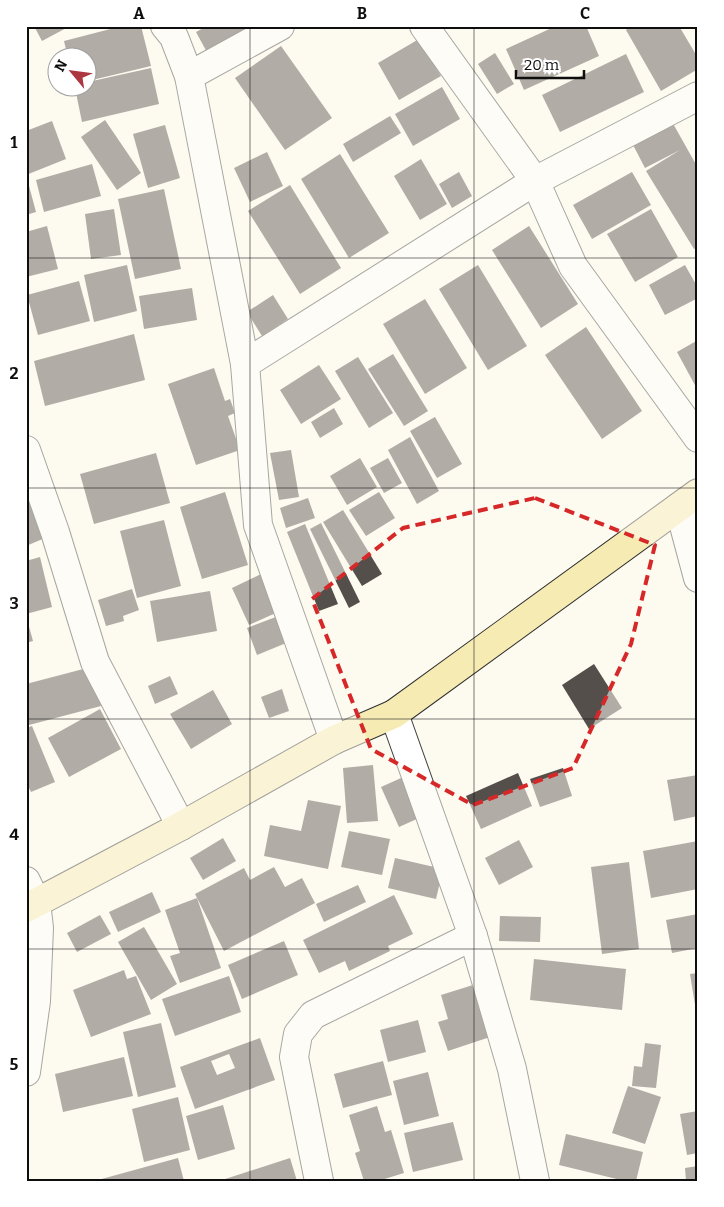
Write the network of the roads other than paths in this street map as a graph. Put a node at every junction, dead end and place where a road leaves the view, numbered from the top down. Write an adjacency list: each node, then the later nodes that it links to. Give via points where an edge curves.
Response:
1 (165, 26): 4 (street, via 174,37)
2 (280, 26): 4 (street)
3 (424, 26): 6 (street)
4 (189, 76): 7 (street)
5 (698, 96): 6 (street)
6 (535, 181): 7 (street); 8 (street, via 573,266)
7 (245, 364): 13 (street, via 258,526)
8 (698, 438)
9 (26, 450): 14 (street, via 96,662)
10 (688, 500): 11 (street); 12 (street)
11 (698, 578)
12 (394, 714): 13 (street); 16 (street)
13 (334, 740): 14 (street)
14 (181, 826): 15 (street)
15 (30, 897): 17 (street, via 39,928 36,1001)
16 (473, 936): 18 (street, via 313,1015 298,1034 294,1057); 19 (street, via 512,1069)
17 (26, 1072)
18 (319, 1181)
19 (535, 1181)

